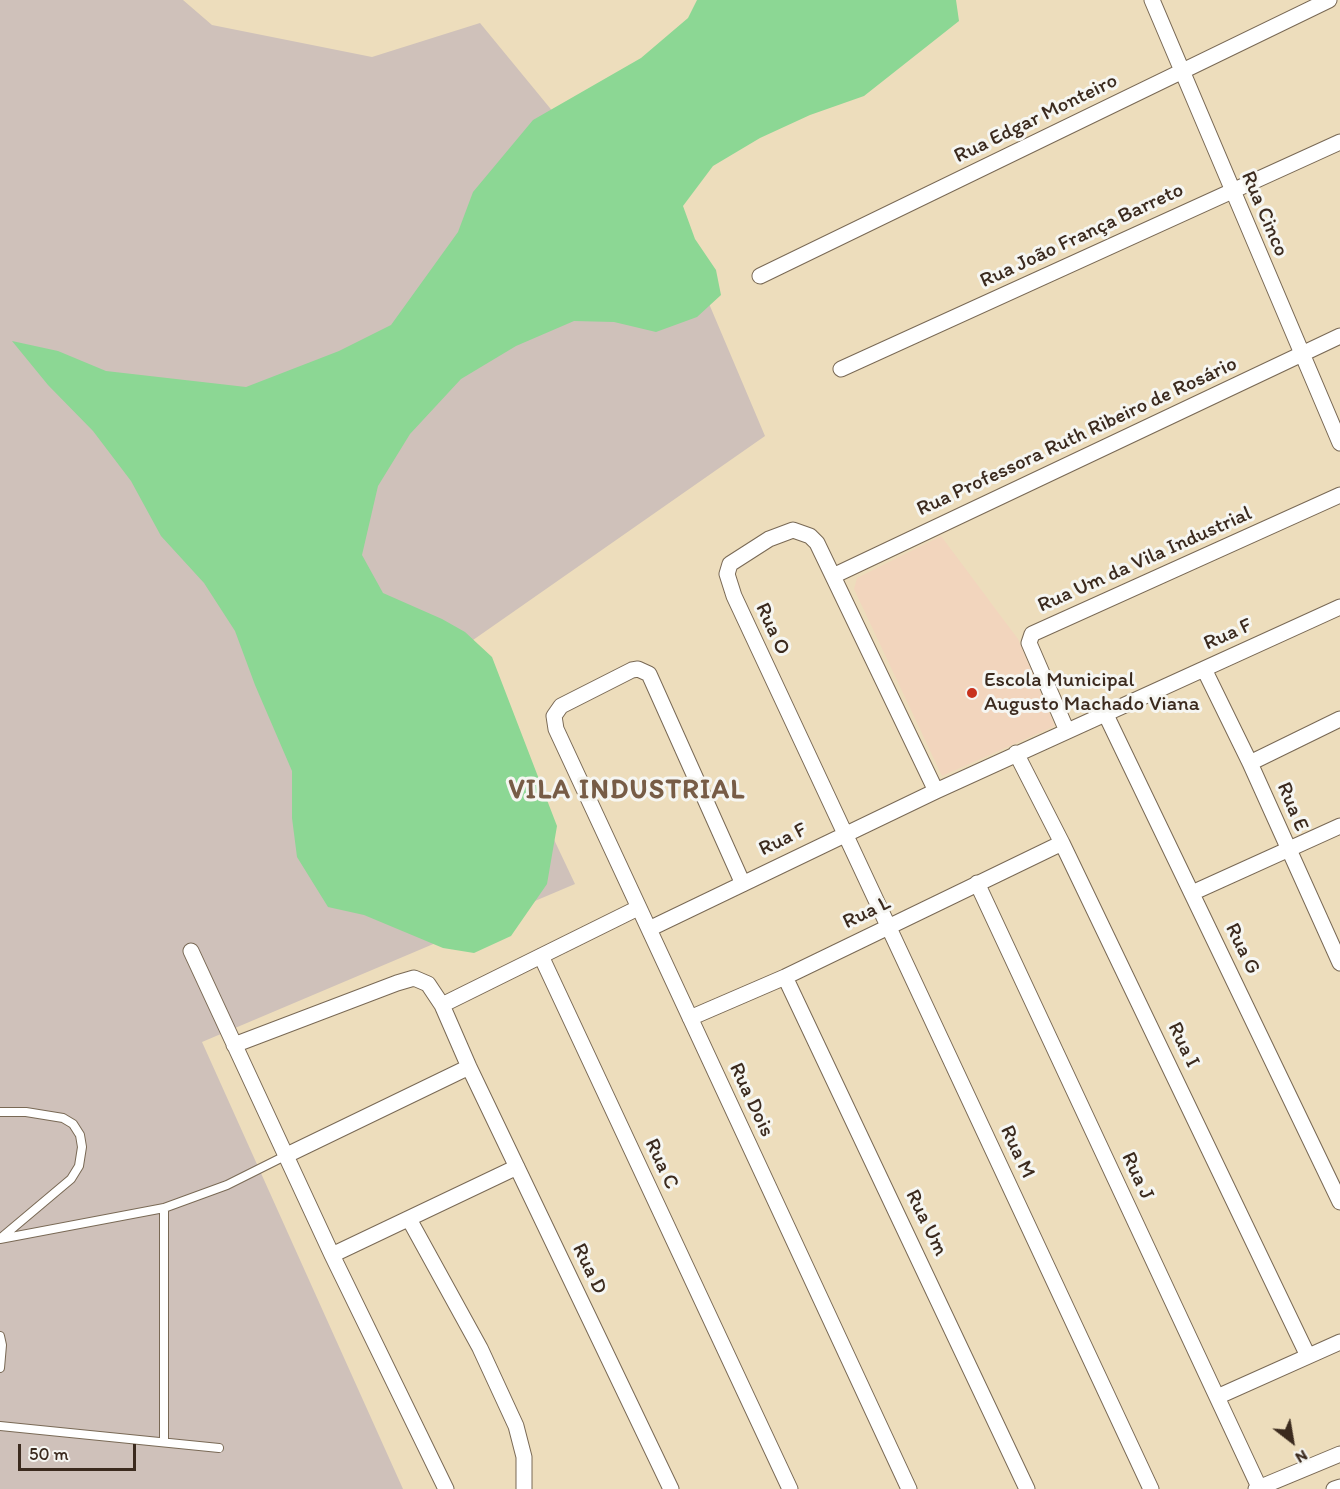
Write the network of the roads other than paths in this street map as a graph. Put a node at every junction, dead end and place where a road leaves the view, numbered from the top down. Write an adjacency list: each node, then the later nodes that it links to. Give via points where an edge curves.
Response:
1 (1152, 0): 3 (street, Rua Cinco)
2 (1329, 0): 3 (street, Rua Edgar Monteiro)
3 (1182, 71): 5 (street, Rua Cinco); 6 (street, Rua Edgar Monteiro)
4 (1340, 142): 5 (street, Rua João França Barreto)
5 (1231, 190): 8 (street, Rua Cinco); 9 (street, Rua João França Barreto)
6 (760, 276)
7 (1340, 336): 8 (street, Rua Professora Ruth Ribeiro de Rosário)
8 (1301, 354): 10 (street, Rua Cinco); 12 (street, Rua Professora Ruth Ribeiro de Rosário)
9 (841, 369)
10 (1340, 443)
11 (1340, 495): 17 (street, Rua Um da Vila Industrial, via 1032,634 1029,643)
12 (833, 576): 20 (street); 22 (street, Rua O, via 817,543 810,536 792,531 739,556 730,564 727,574)
13 (1340, 607): 14 (street, Rua F)
14 (1204, 669): 15 (street, Rua F); 19 (street, Rua E)
15 (1106, 715): 17 (street, Rua F); 27 (street, Rua G)
16 (1340, 719): 19 (street)
17 (1067, 731): 18 (street, Rua F)
18 (1016, 753): 20 (street, Rua F); 23 (street, Rua I)
19 (1250, 763): 24 (street, Rua E)
20 (936, 791): 22 (street, Rua F)
21 (1340, 826): 24 (street)
22 (845, 833): 26 (street, Rua F); 29 (street, Rua M)
23 (1062, 843): 25 (street, Rua L); 49 (street, Rua I)
24 (1287, 850): 27 (street); 33 (street, Rua E)
25 (977, 883): 29 (street, Rua L); 51 (street, Rua J)
26 (743, 884): 28 (street, Rua Dois, via 649,674 632,670 561,706 554,716 556,729); 30 (street, Rua F)
27 (1192, 893): 42 (street, Rua G)
28 (638, 908): 30 (street, Rua Dois); 32 (street)
29 (889, 926): 34 (street, Rua L); 64 (street, Rua M)
30 (649, 929): 36 (street, Rua Dois)
31 (191, 951): 37 (street)
32 (541, 956): 35 (street); 61 (street, Rua C)
33 (1340, 963)
34 (785, 977): 36 (street, Rua L); 63 (street, Rua Um)
35 (442, 1005): 37 (street, Rua D, via 428,984 414,978); 38 (street, Rua D)
36 (690, 1018): 62 (street, Rua Dois)
37 (234, 1045): 40 (street)
38 (469, 1066): 40 (street); 41 (street, Rua D)
39 (0, 1112): 45 (lane, via 63,1118 80,1135 82,1148 79,1166 70,1179)
40 (287, 1155): 43 (lane, via 228,1185); 46 (street)
41 (517, 1167): 44 (street); 60 (street, Rua D)
42 (1340, 1202)
43 (164, 1208): 45 (lane); 53 (lane)
44 (409, 1218): 46 (street); 59 (street, via 480,1348 516,1426 524,1457)
45 (0, 1239)
46 (332, 1256): 58 (street)
47 (0, 1336): 50 (lane)
48 (1340, 1342): 49 (street)
49 (1308, 1356): 51 (street)
50 (0, 1368)
51 (1217, 1397): 57 (street, Rua J)
52 (0, 1426): 53 (lane)
53 (164, 1442): 54 (lane)
54 (219, 1448)
55 (1340, 1454): 57 (street)
56 (1340, 1487): 65 (street)
57 (1257, 1488)
58 (446, 1489)
59 (524, 1489)
60 (671, 1489)
61 (790, 1489)
62 (909, 1489)
63 (1027, 1489)
64 (1151, 1489)
65 (1334, 1489)

